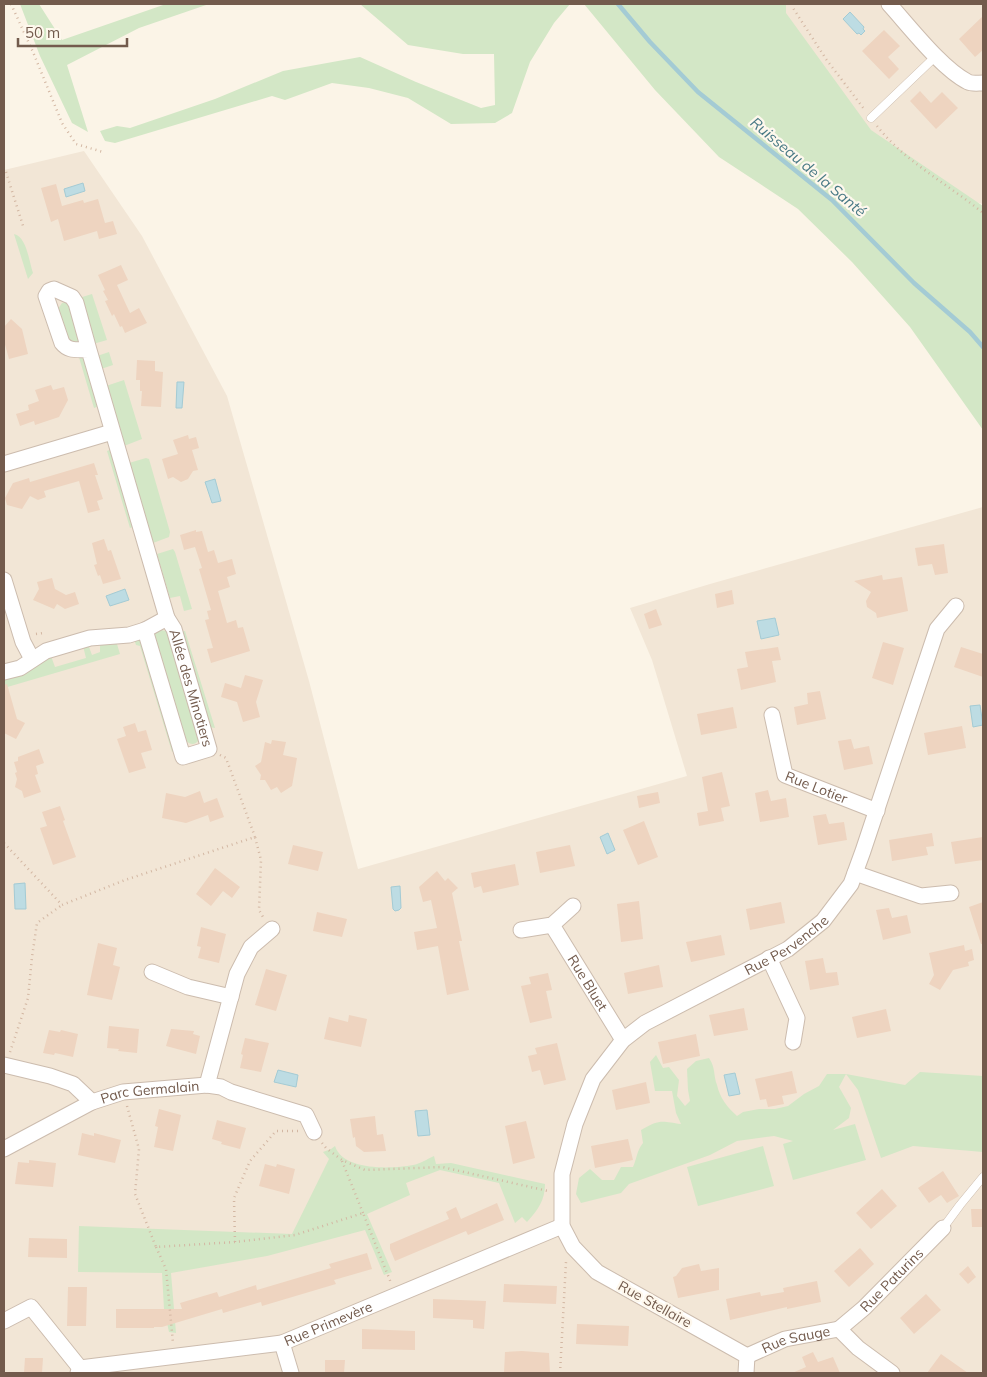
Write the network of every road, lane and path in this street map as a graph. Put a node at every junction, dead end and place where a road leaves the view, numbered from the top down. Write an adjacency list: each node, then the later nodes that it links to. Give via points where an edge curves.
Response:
1 (11, 4): 6 (path, via 62,123 76,144)
2 (889, 4): 3 (street)
3 (936, 56): 4 (street, via 970,83); 5 (lane)
4 (983, 83)
5 (871, 118)
6 (103, 152)
7 (6, 172): 8 (path)
8 (24, 229)
9 (88, 350): 10 (street, Allée des Minotiers)
10 (112, 432): 11 (street); 14 (street, Allée des Minotiers)
11 (4, 464)
12 (4, 580): 18 (street, via 22,642)
13 (956, 606): 22 (street, Rue Pervenche, via 937,629)
14 (167, 618): 15 (street, Allée des Minotiers); 21 (street, Allée des Minotiers, via 174,629)
15 (145, 630): 18 (street, Allée des Minotiers, via 118,637 90,638 46,651); 21 (street, Allée des Minotiers, via 183,757)
16 (42, 633): 17 (path)
17 (36, 634)
18 (32, 660): 19 (street, Allée des Minotiers, via 20,668)
19 (4, 672)
20 (772, 715): 22 (street, Rue Lotier, via 785,774)
21 (209, 749): 23 (path, via 226,758)
22 (876, 811): 25 (street, Rue Pervenche)
23 (255, 837): 27 (path, via 125,880); 30 (path, via 260,860 258,910)
24 (4, 843): 27 (path)
25 (855, 873): 26 (street, via 920,896); 32 (street, Rue Pervenche, via 851,884 823,921 788,949)
26 (951, 893)
27 (62, 905): 37 (path, via 38,923 28,998)
28 (572, 906): 29 (street)
29 (552, 925): 31 (street); 35 (street, Rue Bluet)
30 (272, 929): 34 (street, Parc Germalain, via 252,947 237,974)
31 (521, 930)
32 (769, 958): 35 (street, Rue Pervenche, via 645,1023); 36 (street, via 797,1018)
33 (152, 972): 34 (street, via 188,987)
34 (231, 997): 38 (street, Parc Germalain)
35 (623, 1040): 45 (street, Rue Pervenche, via 593,1078 574,1124 562,1174)
36 (793, 1042)
37 (5, 1065): 40 (street, Parc Germalain, via 73,1084)
38 (207, 1085): 39 (street, Parc Germalain); 41 (street, Parc Germalain, via 306,1115)
39 (123, 1092): 40 (street, Parc Germalain); 50 (path, via 139,1149 135,1194)
40 (92, 1102): 42 (street, Parc Germalain)
41 (314, 1132): 43 (path, via 326,1148); 49 (path, via 276,1131 250,1161 234,1198)
42 (4, 1149)
43 (342, 1160): 45 (path, via 365,1170 442,1167 546,1190); 46 (path)
44 (983, 1178): 48 (lane)
45 (562, 1199): 47 (street, Rue Pervenche)
46 (363, 1213): 49 (path, via 296,1235); 52 (path)
47 (562, 1226): 51 (street, Rue Stellaire); 52 (street, Rue Primevère)
48 (944, 1228): 54 (street, Rue Paturins)
49 (235, 1242): 50 (path)
50 (156, 1247): 56 (path, via 166,1269)
51 (573, 1247): 57 (street, Rue Stellaire, via 597,1272); 60 (path, via 565,1264)
52 (396, 1295): 55 (street, Rue Primevère)
53 (4, 1321): 58 (street, Rue Primevère, via 31,1307)
54 (839, 1329): 57 (street, Rue Sauge, via 785,1339); 62 (street, Rue Sauge)
55 (282, 1343): 56 (street, Rue Primevère); 59 (street)
56 (175, 1356): 58 (street, Rue Primevère)
57 (748, 1356): 61 (street)
58 (79, 1371)
59 (291, 1373)
60 (560, 1373)
61 (746, 1373)
62 (892, 1373)

